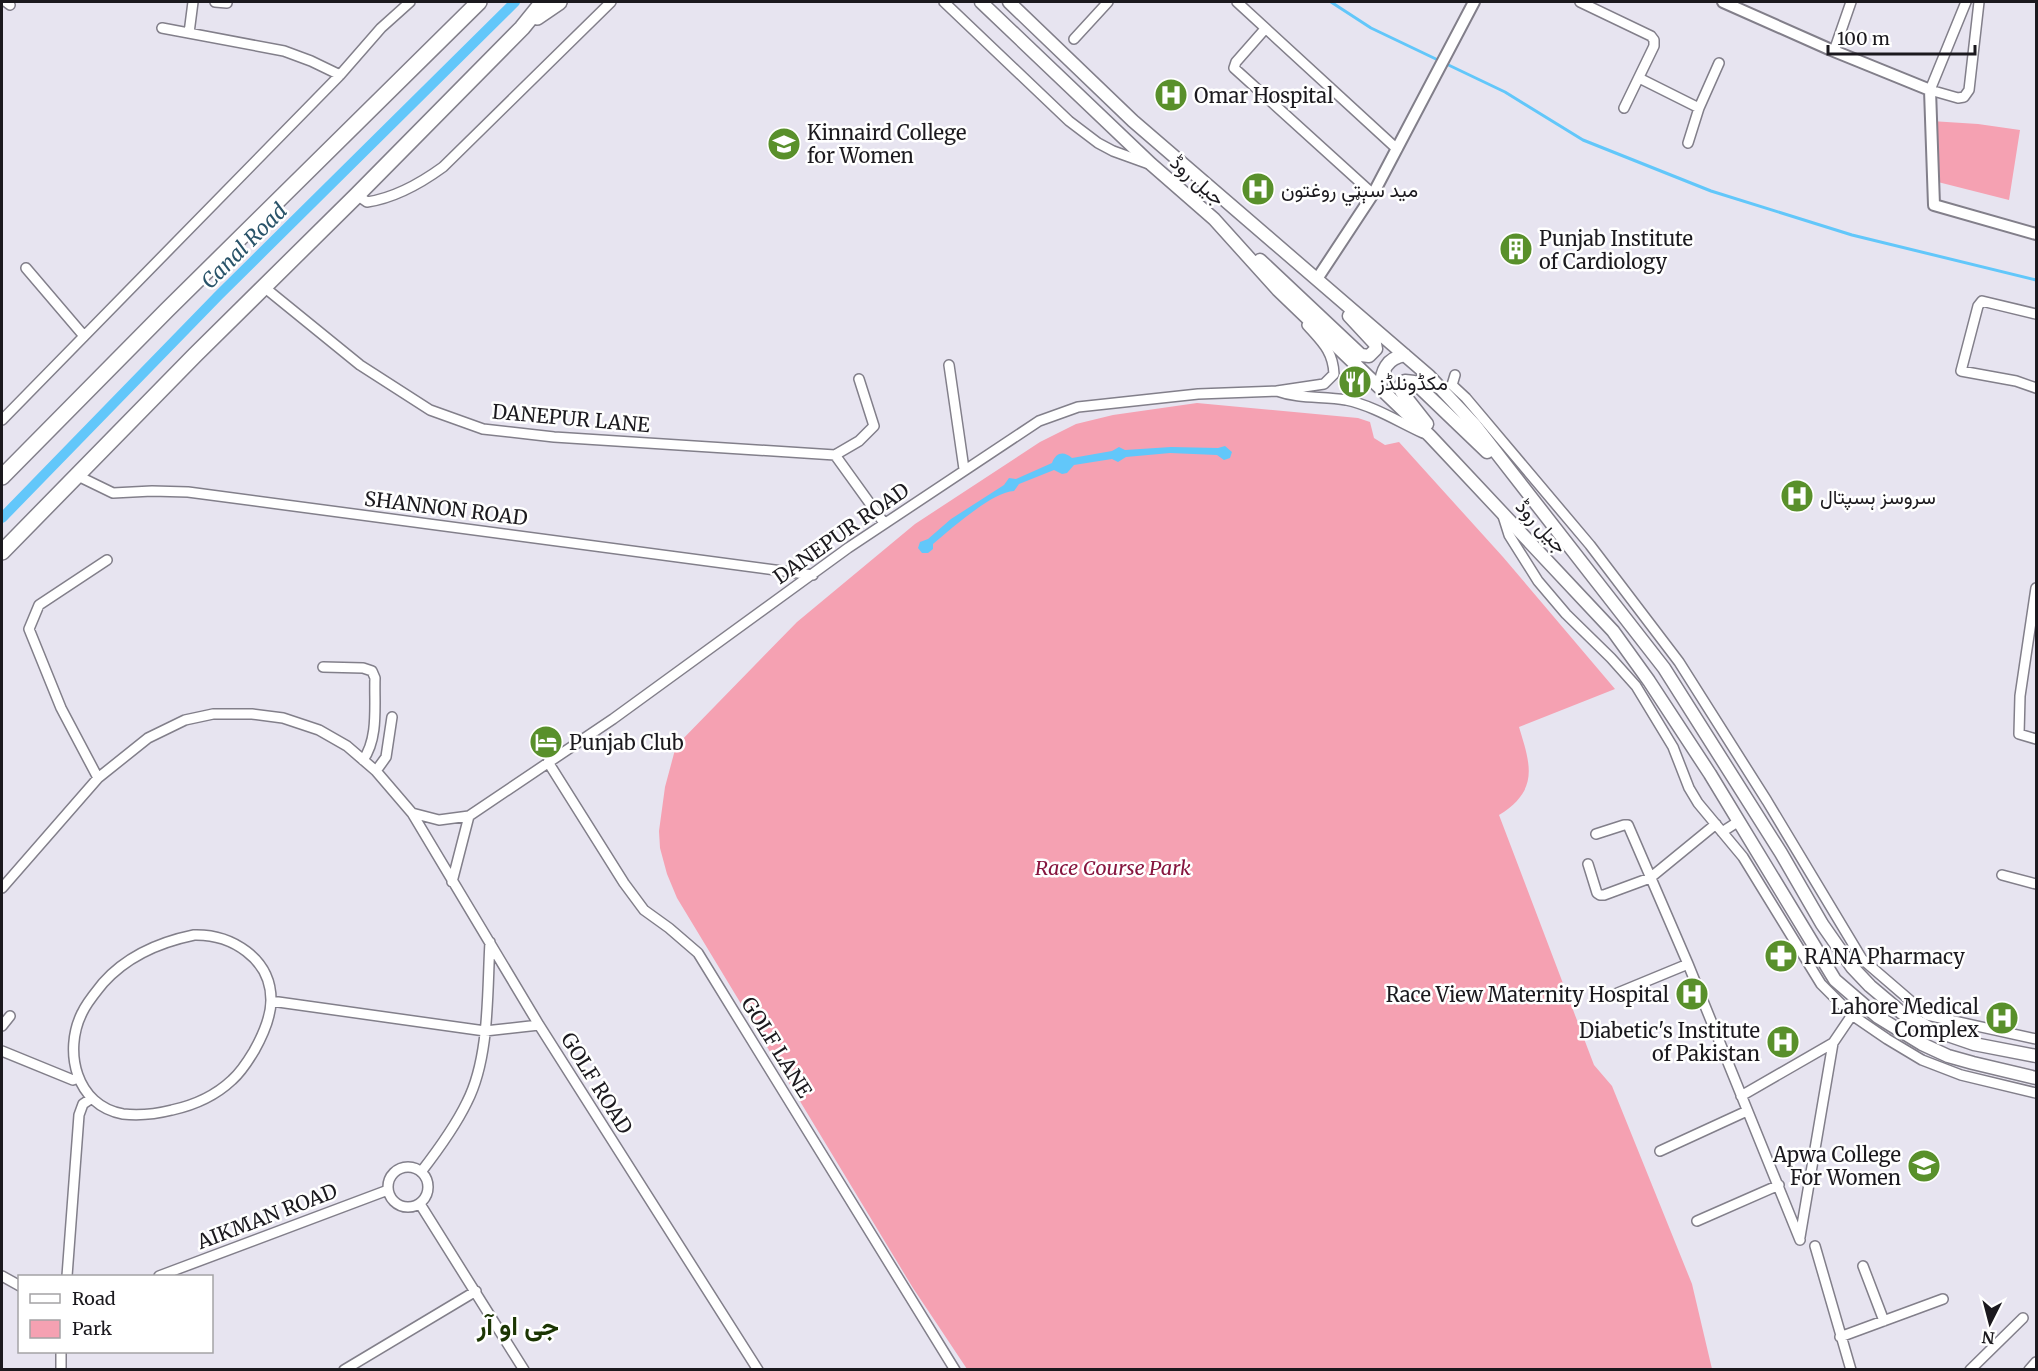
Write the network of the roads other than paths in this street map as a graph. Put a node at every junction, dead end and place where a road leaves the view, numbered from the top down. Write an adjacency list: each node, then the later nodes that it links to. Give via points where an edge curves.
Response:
1 (193, 2): 24 (street)
2 (215, 2): 20 (street)
3 (410, 2): 29 (street)
4 (470, 2): 26 (highway)
5 (479, 2): 26 (highway)
6 (543, 2): 22 (highway)
7 (559, 2): 22 (highway)
8 (611, 2): 38 (street, via 443,167 390,196 367,202)
9 (944, 2): 36 (street, via 1069,121 1113,151)
10 (981, 2): 36 (main road, جیل روڈ)
11 (1009, 2): 42 (main road, جیل روڈ, via 1133,121)
12 (1108, 2): 25 (street)
13 (1237, 2): 23 (street)
14 (1472, 2): 35 (street)
15 (1580, 2): 30 (street, via 1651,36 1654,46)
16 (1723, 2): 27 (street)
17 (1851, 2): 27 (street)
18 (1966, 2): 31 (street)
19 (1979, 2): 31 (street, via 1969,90 1958,98)
20 (227, 3)
21 (162, 28): 24 (street)
22 (522, 28): 38 (highway)
23 (1265, 29): 35 (street); 37 (street, via 1234,68)
24 (189, 33): 29 (street, via 284,51)
25 (1074, 39)
26 (433, 47): 59 (highway)
27 (1834, 51): 31 (street)
28 (1719, 63): 33 (street)
29 (340, 75): 46 (street)
30 (1639, 78): 32 (street); 33 (street)
31 (1930, 90): 40 (street, via 1934,205)
32 (1624, 108)
33 (1699, 108): 34 (street)
34 (1688, 143)
35 (1397, 149): 37 (street)
36 (1151, 164): 39 (main road, جیل روڈ)
37 (1373, 194): 42 (street)
38 (357, 195): 43 (highway)
39 (1214, 219): 42 (main road, via 1361,355 1374,354 1375,344); 44 (main road, جیل روڈ)
40 (2037, 234)
41 (26, 268): 46 (street)
42 (1317, 279): 47 (main road, جیل روڈ)
43 (264, 287): 56 (street, DANEPUR LANE, via 360,364 430,410 483,429); 58 (highway)
44 (1278, 290): 51 (main road, جیل روڈ); 53 (street, DANEPUR ROAD, via 1329,350 1334,375 1324,384)
45 (2037, 314): 52 (street, via 1982,301 1961,371)
46 (84, 336): 54 (street)
47 (1405, 355): 51 (main road, via 1385,367); 60 (main road, جیل روڈ, via 1474,424)
48 (949, 365): 57 (street)
49 (1455, 375): 95 (street, via 1452,385 1590,545 1679,662 1862,959 1927,1014)
50 (859, 379): 56 (street, via 874,426 859,441)
51 (1380, 388): 55 (main road, جیل روڈ)
52 (2037, 388)
53 (1277, 391): 55 (street, DANEPUR ROAD, via 1369,406); 57 (street, DANEPUR ROAD, via 1198,394 1078,407 1039,420)
54 (2, 420)
55 (1430, 436): 61 (main road, جیل روڈ)
56 (835, 455): 63 (street)
57 (964, 470): 63 (street, DANEPUR ROAD)
58 (78, 476): 64 (highway); 66 (street, SHANNON ROAD, via 113,493 188,492)
59 (2, 477)
60 (1514, 477): 61 (main road, via 1414,382 1405,381 1400,388 1403,394); 98 (main road, جیل روڈ, via 1664,668 1822,924 1858,973 1887,1002 1933,1030 1974,1044)
61 (1478, 485): 62 (main road, جیل روڈ)
62 (1502, 512): 77 (main road, جیل روڈ, via 1613,631); 78 (street, via 1509,535 1538,581 1636,686 1673,747 1689,788)
63 (884, 523): 66 (street, DANEPUR ROAD)
64 (2, 552)
65 (107, 560): 74 (street, via 39,605 29,629 61,708)
66 (813, 575): 72 (street, DANEPUR ROAD)
67 (2037, 588): 70 (street, via 2020,696 2019,734)
68 (323, 666): 71 (street, via 372,671 373,733 370,751)
69 (392, 717): 73 (street, via 386,757)
70 (2037, 739)
71 (363, 759): 73 (street); 74 (street, via 319,730 283,718 213,714 185,720 148,738)
72 (548, 762): 76 (street, DANEPUR ROAD); 128 (street, GOLF LANE, via 644,910 698,953)
73 (376, 771): 75 (street)
74 (98, 778): 85 (street)
75 (412, 813): 76 (street, via 439,820); 83 (street, GOLF ROAD)
76 (469, 816): 83 (street)
77 (1739, 822): 78 (street); 100 (main road, جیل روڈ, via 1835,980 1863,1005 1899,1031 1948,1056)
78 (1719, 828): 82 (street); 90 (street, via 1743,857 1821,984)
79 (1596, 834): 82 (street, via 1628,825)
80 (1588, 864): 82 (street, via 1600,895)
81 (2002, 875): 84 (street)
82 (1650, 878): 87 (street)
83 (452, 882): 86 (street, GOLF ROAD)
84 (2037, 884)
85 (2, 888)
86 (490, 942): 92 (street, GOLF ROAD); 94 (street)
87 (1688, 964): 88 (street); 102 (street)
88 (1608, 997)
89 (271, 1001): 94 (street); 99 (street, via 264,973 247,950 210,935 168,940 150,948 105,981 86,1006 73,1041); 103 (street, via 268,1023 250,1058 233,1079 207,1098 143,1115 110,1110)
90 (1852, 1015): 96 (street); 101 (street, via 1922,1060 1961,1075)
91 (10, 1016): 93 (street)
92 (539, 1025): 94 (street); 127 (street, GOLF ROAD)
93 (2, 1026)
94 (485, 1031): 106 (street, via 468,1101)
95 (2037, 1039)
96 (1833, 1043): 102 (street); 107 (street, via 1800,1240)
97 (2, 1051): 99 (street, via 73,1080)
98 (2037, 1056)
99 (77, 1077): 103 (street)
100 (2037, 1078)
101 (2037, 1093)
102 (1741, 1096): 104 (street)
103 (92, 1098): 113 (street, via 83,1104 79,1115)
104 (1747, 1111): 105 (street); 107 (street)
105 (1660, 1151)
106 (421, 1172): 108 (street, via 410,1167 395,1171); 109 (street, via 428,1192)
107 (1779, 1185): 110 (street)
108 (388, 1190): 109 (street, via 396,1204 406,1208); 114 (street, AIKMAN ROAD)
109 (420, 1203): 117 (street)
110 (1697, 1221)
111 (1815, 1246): 121 (street)
112 (1863, 1266): 120 (street)
113 (66, 1275)
114 (162, 1275)
115 (2, 1276): 116 (street)
116 (18, 1285)
117 (476, 1291): 125 (street); 126 (street)
118 (1943, 1299): 120 (street)
119 (2023, 1317): 130 (street)
120 (1884, 1321): 121 (street)
121 (1840, 1337): 129 (street)
122 (61, 1353): 124 (street)
123 (2037, 1362): 131 (street)
124 (61, 1370)
125 (344, 1370)
126 (524, 1370)
127 (758, 1370)
128 (955, 1370)
129 (1851, 1370)
130 (1970, 1370)
131 (2029, 1370)

